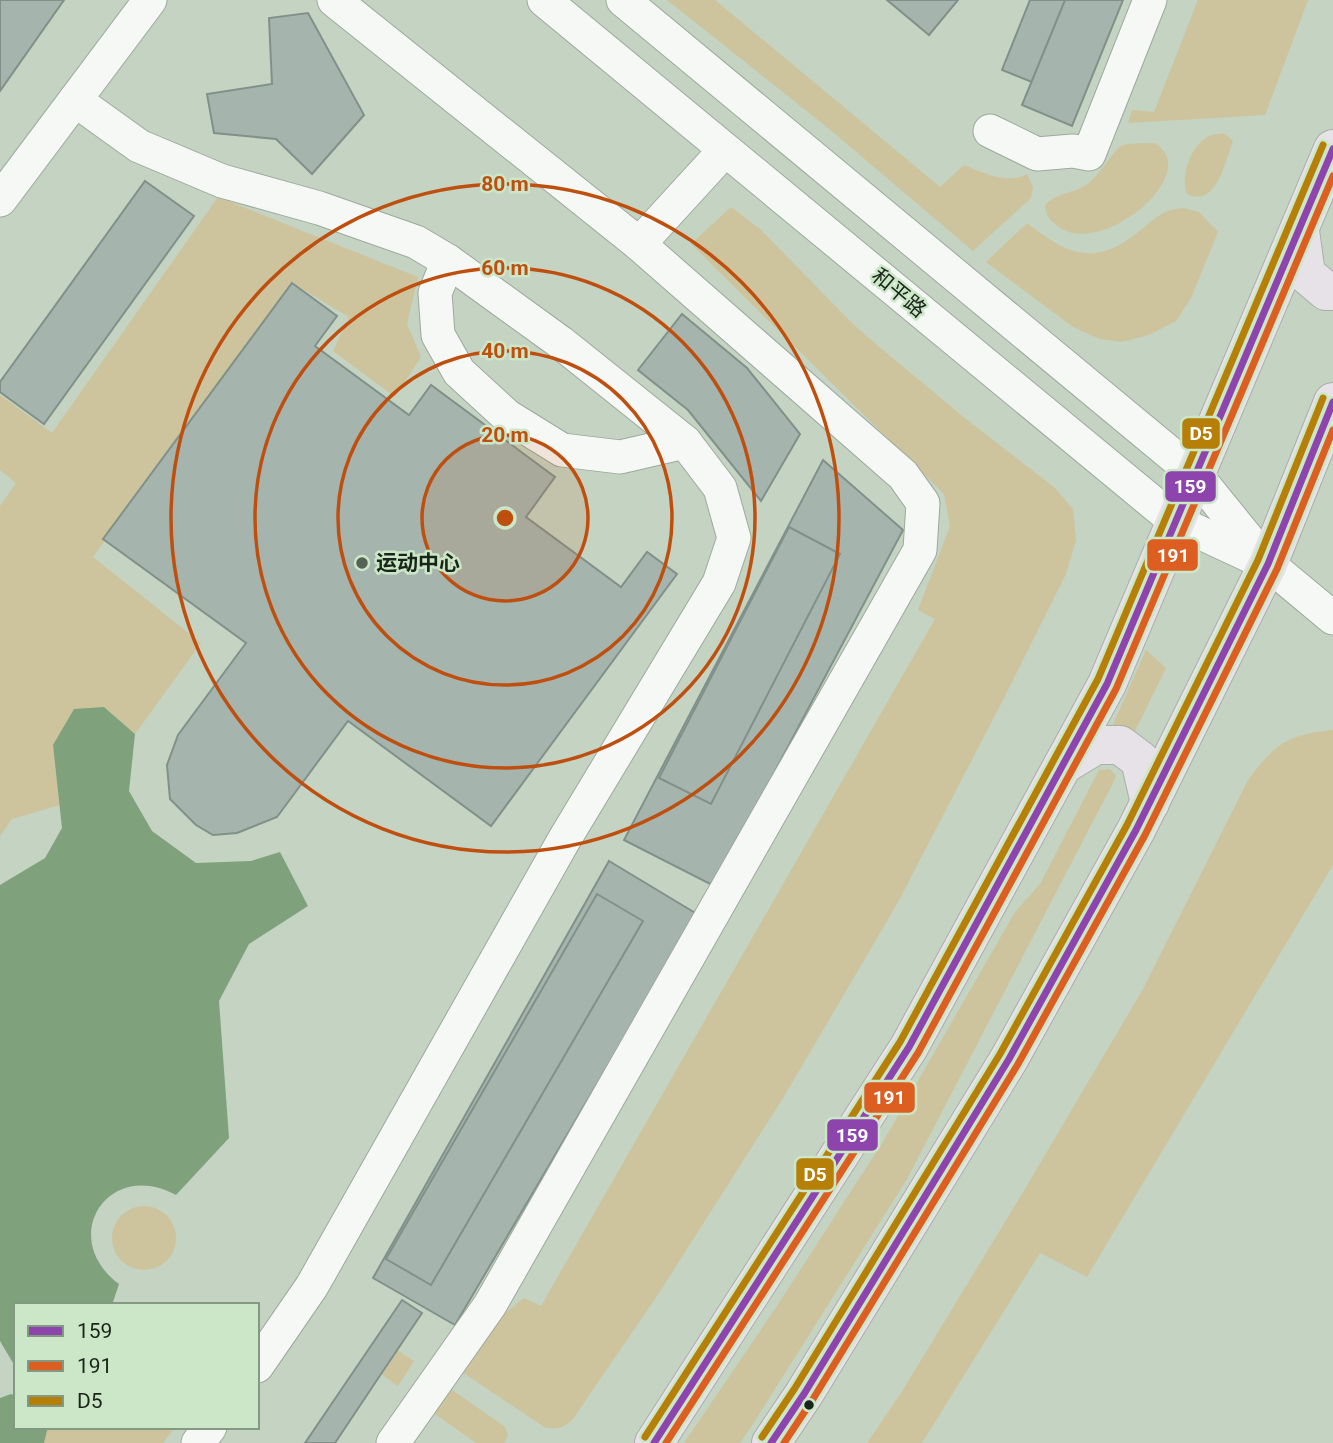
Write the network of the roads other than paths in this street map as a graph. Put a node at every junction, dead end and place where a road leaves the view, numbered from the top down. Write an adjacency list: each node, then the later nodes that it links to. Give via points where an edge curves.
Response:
1 (150, 0): 6 (street)
2 (334, 0): 12 (street)
3 (544, 0): 9 (street, 和平路)
4 (623, 0): 17 (street, 和平路)
5 (1150, 0): 7 (street, via 1089,154 1073,150 1037,153)
6 (75, 100): 10 (street); 13 (street, via 139,146 222,181 416,242)
7 (990, 131)
8 (1333, 149): 11 (main road)
9 (725, 150): 12 (street); 18 (street, 和平路)
10 (0, 200)
11 (1300, 231): 14 (main road, via 1306,274 1326,291); 17 (main road)
12 (639, 244): 24 (street, via 903,475 923,503 920,550 490,1305)
13 (448, 261): 16 (street, via 560,342); 16 (street, via 435,293 438,335 459,372 507,416 562,450 620,457)
14 (1333, 291)
15 (1333, 402): 19 (main road)
16 (685, 442): 23 (street, via 720,488 734,538 719,583 564,839 312,1286)
17 (1195, 474): 18 (main road); 19 (street, 和平路)
18 (1175, 521): 19 (street, 和平路); 21 (main road, via 1107,684)
19 (1268, 564): 20 (street, 和平路); 22 (main road)
20 (1333, 618)
21 (1063, 765): 22 (main road, via 1096,745 1120,745 1140,760); 25 (main road, via 909,1047)
22 (1150, 803): 26 (main road, via 1009,1059)
23 (259, 1363)
24 (393, 1443)
25 (654, 1443)
26 (771, 1443)

